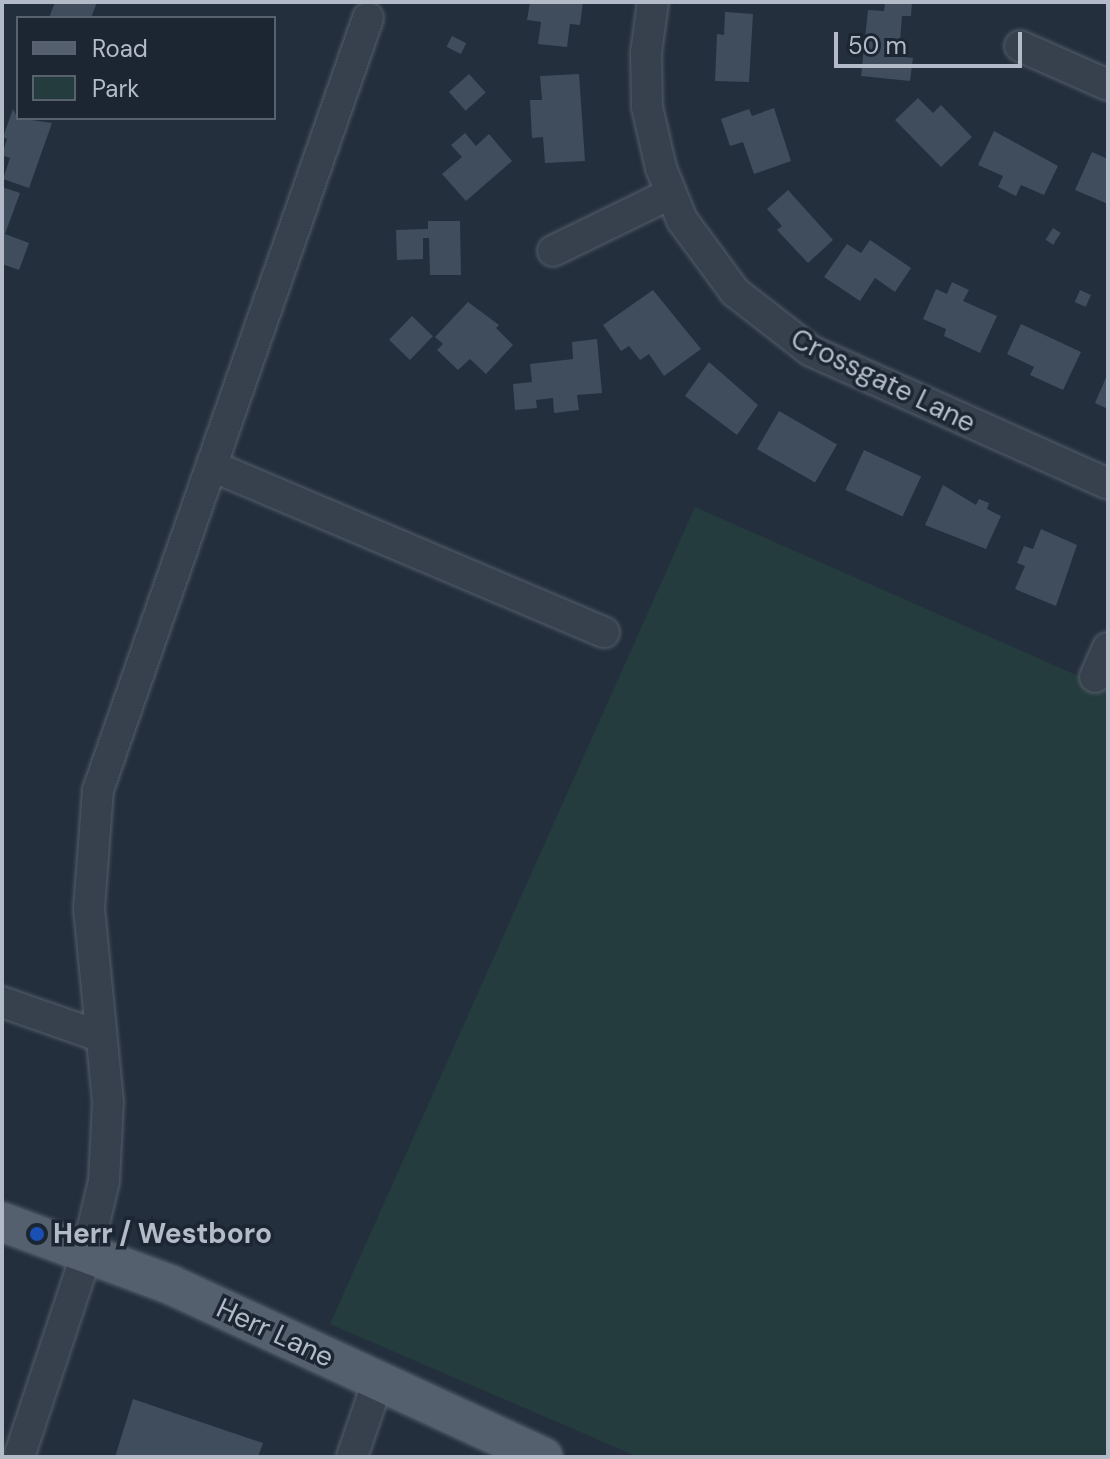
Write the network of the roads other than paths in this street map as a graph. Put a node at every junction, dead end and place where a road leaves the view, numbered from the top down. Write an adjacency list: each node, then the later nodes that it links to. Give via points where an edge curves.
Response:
1 (653, 2): 5 (street, Crossgate Lane, via 646,53 647,107)
2 (368, 18): 7 (street)
3 (1020, 46): 4 (street)
4 (1108, 85)
5 (670, 194): 6 (street); 8 (street, Crossgate Lane, via 710,262 773,326 845,368)
6 (553, 251)
7 (212, 466): 9 (street); 13 (street, via 98,790 89,909)
8 (1108, 484)
9 (604, 632)
10 (1108, 648): 11 (street)
11 (1095, 677)
12 (2, 1002): 13 (street)
13 (99, 1036): 15 (street, via 108,1102 106,1149)
14 (2, 1222): 15 (main road, Herr Lane)
15 (87, 1252): 16 (main road, Herr Lane); 17 (street)
16 (378, 1381): 18 (street); 19 (main road, Herr Lane)
17 (19, 1457)
18 (352, 1457)
19 (543, 1457)

